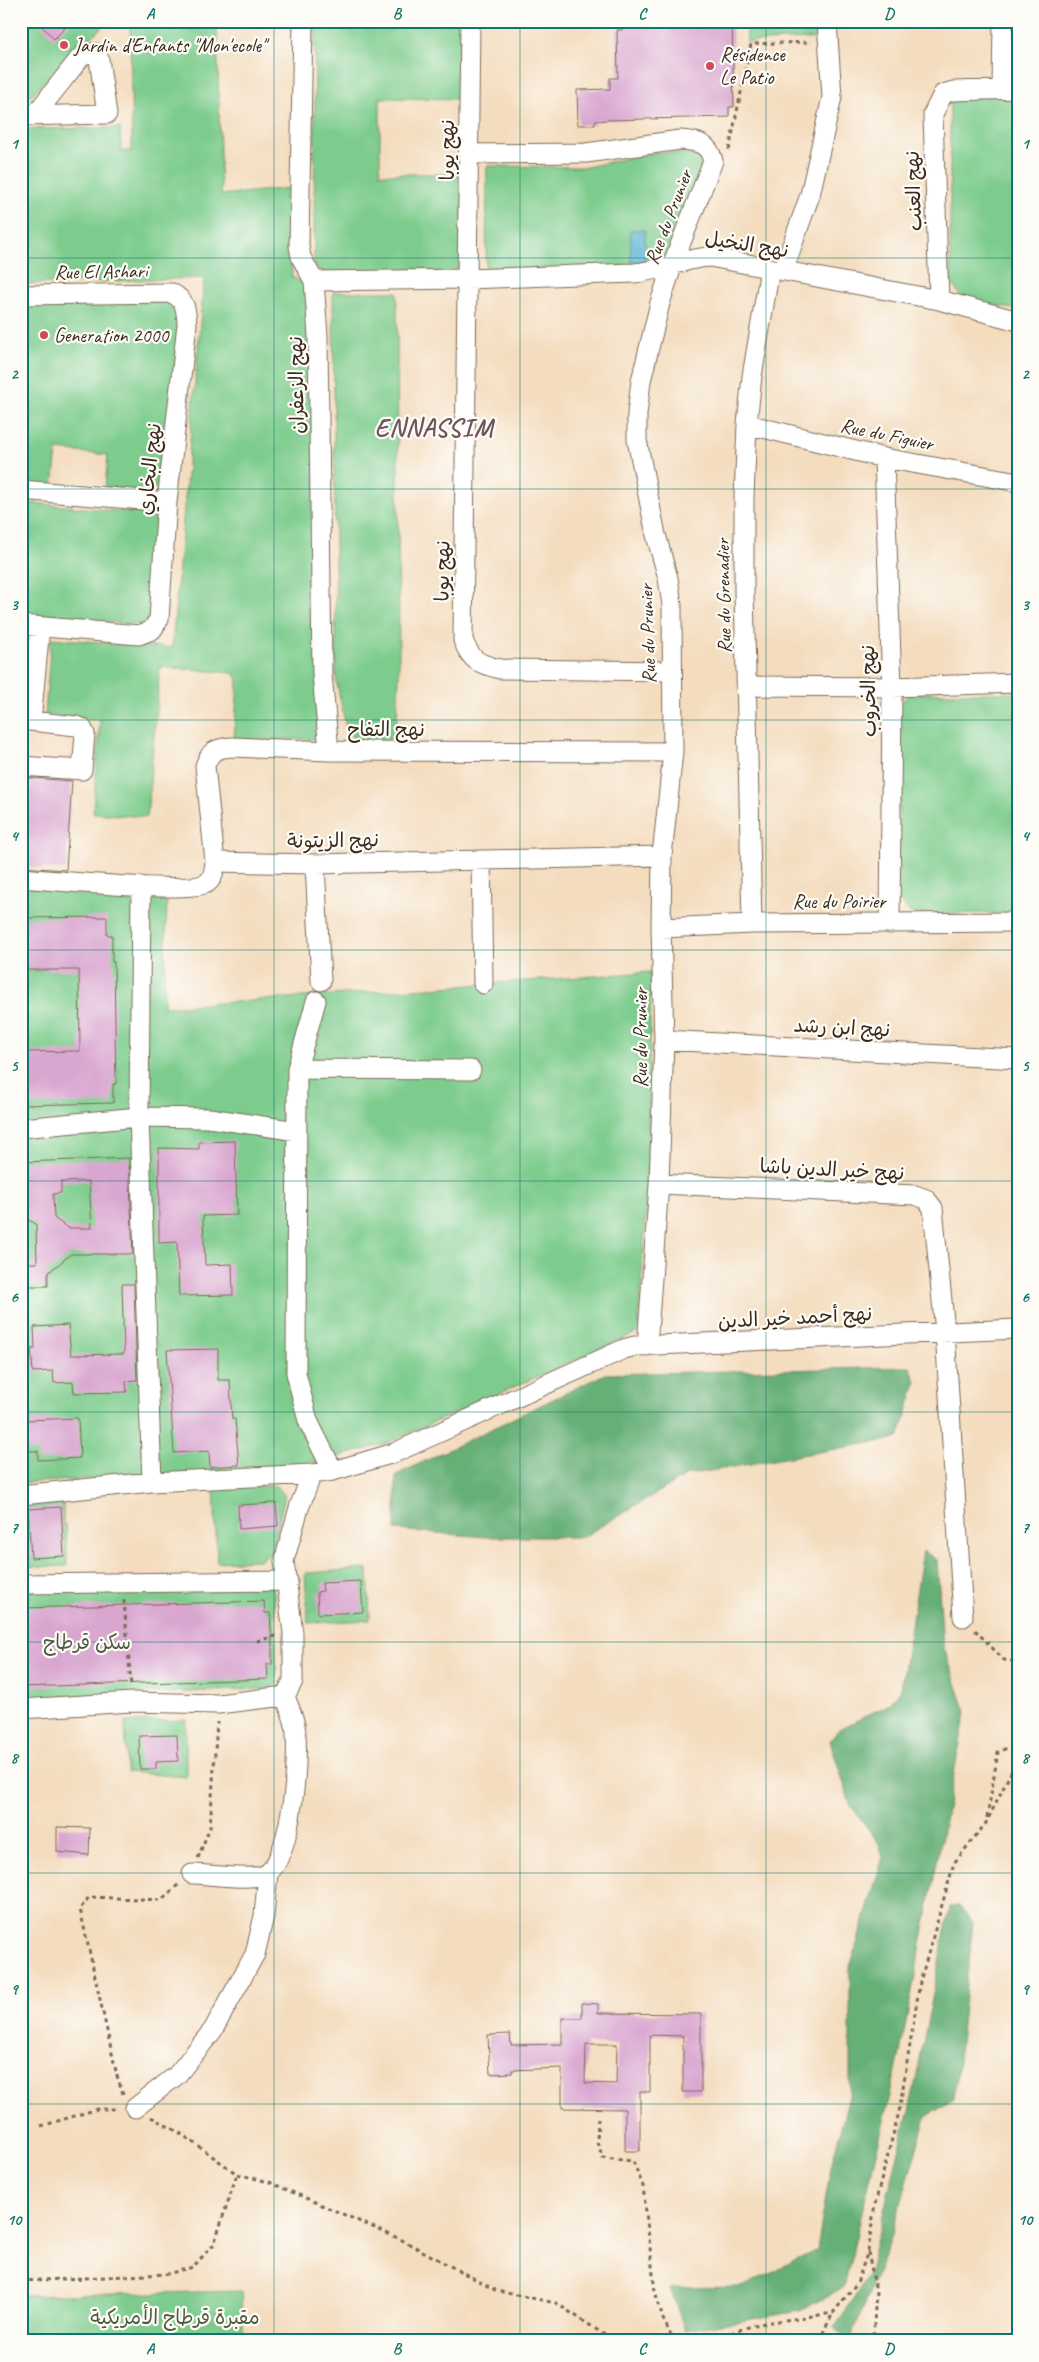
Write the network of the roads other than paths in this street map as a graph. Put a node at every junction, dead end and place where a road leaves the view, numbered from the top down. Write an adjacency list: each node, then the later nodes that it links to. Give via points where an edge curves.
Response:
1 (303, 21): 10 (street, نهج الزعفران, via 299,246)
2 (470, 21): 6 (street, نهج يوبا)
3 (827, 21): 8 (street, Rue du Grenadier, via 832,97 810,195)
4 (1003, 21): 5 (street)
5 (1010, 89): 13 (street, نهج العنب, via 943,94 933,114)
6 (470, 154): 7 (street, Rue du Prunier, via 586,153 680,140 704,144 713,161); 9 (street, نهج يوبا)
7 (672, 264): 8 (street, نهج النخيل, via 710,257); 9 (street, نهج النخيل, via 652,272); 22 (street, Rue du Prunier, via 651,338 637,414 637,440 672,605)
8 (776, 270): 13 (street, نهج النخيل); 15 (street, Rue du Grenadier, via 752,376)
9 (468, 280): 10 (street); 22 (street, نهج يوبا, via 463,640 468,655 483,665 500,669)
10 (314, 281): 27 (street, نهج الزعفران, via 320,397 322,674)
11 (21, 295): 12 (street, Rue El Ashari, via 159,292)
12 (181, 298): 19 (street, نهج البخاري, via 186,307 187,324)
13 (939, 300): 14 (street, نهج النخيل)
14 (1018, 320)
15 (747, 424): 16 (street, Rue du Figuier); 24 (street, Rue du Grenadier, via 744,590)
16 (884, 458): 17 (street, Rue du Figuier); 25 (street, نهج الخروب)
17 (1018, 482)
18 (21, 490): 19 (street)
19 (167, 502): 21 (street, نهج البخاري, via 159,620 152,630 139,636)
20 (21, 625): 21 (street)
21 (40, 627): 26 (street)
22 (672, 671): 28 (street, Rue du Prunier)
23 (1018, 683): 25 (street)
24 (748, 686): 25 (street); 37 (street, Rue du Grenadier)
25 (892, 687): 38 (street, نهج الخروب)
26 (26, 721): 29 (street, via 82,728 85,734 84,767 79,770)
27 (329, 751): 28 (street, نهج التفاح); 32 (street, نهج التفاح, via 232,747 217,748 209,755 205,776)
28 (673, 752): 30 (street, Rue du Prunier)
29 (21, 766)
30 (662, 856): 31 (street, نهج الزيتونة); 39 (street, Rue du Prunier)
31 (481, 860): 33 (street, نهج الزيتونة); 41 (street)
32 (215, 862): 33 (street, نهج الزيتونة); 35 (street, via 214,876 206,883 196,886)
33 (315, 864): 40 (street)
34 (21, 878): 35 (street)
35 (141, 886): 47 (street)
36 (1018, 922): 38 (street, Rue du Poirier)
37 (752, 924): 38 (street, Rue du Poirier); 39 (street, Rue du Poirier)
38 (890, 924)
39 (661, 928): 43 (street, Rue du Prunier)
40 (321, 981)
41 (483, 984)
42 (316, 1001): 45 (street)
43 (664, 1040): 44 (street, نهج ابن رشد); 50 (street, Rue du Prunier)
44 (1018, 1059)
45 (297, 1069): 46 (street); 49 (street)
46 (470, 1070)
47 (139, 1117): 48 (street); 49 (street, via 209,1118); 56 (street)
48 (21, 1128)
49 (297, 1131): 54 (street, via 296,1373 308,1421)
50 (659, 1184): 52 (street, نهج خير الدين باشا, via 915,1195 926,1199 935,1217); 53 (street, Rue du Prunier)
51 (1018, 1329): 52 (street, نهج أحمد خير الدين)
52 (945, 1332): 53 (street, نهج أحمد خير الدين); 60 (street)
53 (647, 1346): 54 (street, نهج أحمد خير الدين, via 624,1349 394,1453)
54 (333, 1471): 55 (street, نهج أحمد خير الدين)
55 (312, 1474): 56 (street, نهج أحمد خير الدين); 58 (street, via 284,1561)
56 (152, 1482): 57 (street, نهج أحمد خير الدين)
57 (21, 1495)
58 (288, 1581): 59 (street); 61 (street, via 293,1682)
59 (21, 1584)
60 (963, 1617)
61 (285, 1696): 62 (street, via 218,1704 132,1702); 63 (street, via 295,1725 296,1787 288,1828)
62 (21, 1709)
63 (268, 1873): 64 (street, via 256,1878); 65 (street, via 264,1916 255,1954 213,2030 177,2075)
64 (192, 1874)
65 (135, 2108)

